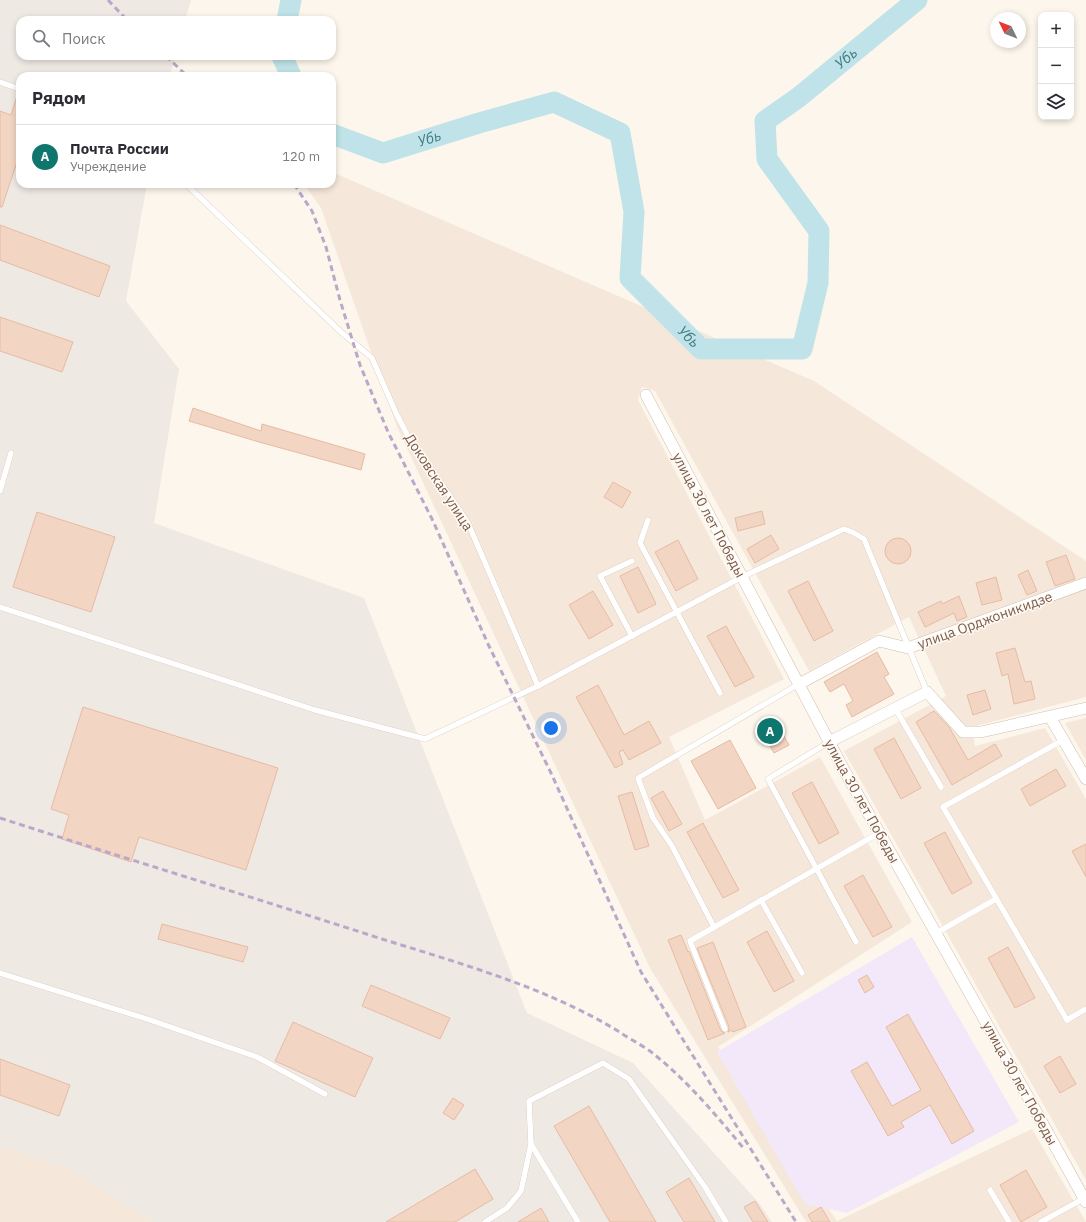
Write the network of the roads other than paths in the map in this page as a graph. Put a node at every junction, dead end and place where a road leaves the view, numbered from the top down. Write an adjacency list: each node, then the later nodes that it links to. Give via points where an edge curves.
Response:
1 (0, 82): 2 (lane)
2 (16, 88)
3 (190, 188): 16 (lane, Доковская улица, via 341,332 372,358 415,450 468,523)
4 (646, 395): 9 (street, улица 30 лет Победы)
5 (11, 453): 6 (lane)
6 (0, 491)
7 (648, 520): 12 (lane, via 640,543)
8 (632, 561): 13 (lane, via 600,576)
9 (742, 577): 12 (lane); 14 (lane, via 844,529 854,533 864,538); 15 (street, улица 30 лет Победы)
10 (1086, 583): 14 (street, улица Орджоникидзе)
11 (0, 607): 16 (lane, via 315,710 425,739)
12 (677, 612): 13 (lane); 18 (lane)
13 (632, 636): 16 (lane)
14 (908, 648): 15 (street, улица Орджоникидзе, via 879,642); 17 (lane)
15 (798, 684): 23 (street, улица 30 лет Победы); 30 (lane, via 638,778 653,818 672,846)
16 (538, 686)
17 (927, 692): 19 (street); 21 (street, via 963,732 981,732)
18 (720, 693)
19 (895, 708): 23 (street); 25 (lane)
20 (1086, 708): 21 (street)
21 (1050, 717): 22 (street)
22 (1063, 740): 24 (street); 28 (lane, via 943,807)
23 (829, 742): 26 (street, улица 30 лет Победы); 27 (lane, via 768,779)
24 (1086, 779)
25 (941, 787)
26 (879, 833): 27 (lane); 31 (street, улица 30 лет Победы)
27 (816, 869): 29 (lane); 32 (lane)
28 (996, 899): 31 (lane); 35 (lane, via 1067,1020)
29 (761, 900): 30 (lane); 33 (lane)
30 (714, 927): 36 (lane, via 690,941)
31 (936, 932): 40 (street, улица 30 лет Победы)
32 (856, 942)
33 (802, 973)
34 (0, 974): 37 (lane, via 144,1018 257,1057)
35 (1086, 1010)
36 (725, 1029)
37 (325, 1094)
38 (531, 1144): 41 (lane, via 521,1191 507,1208); 42 (lane); 43 (lane, via 529,1101 603,1063 629,1079 705,1187)
39 (990, 1190): 44 (lane)
40 (1085, 1199): 45 (lane)
41 (485, 1222)
42 (578, 1222)
43 (726, 1222)
44 (1009, 1222)
45 (1041, 1222)

